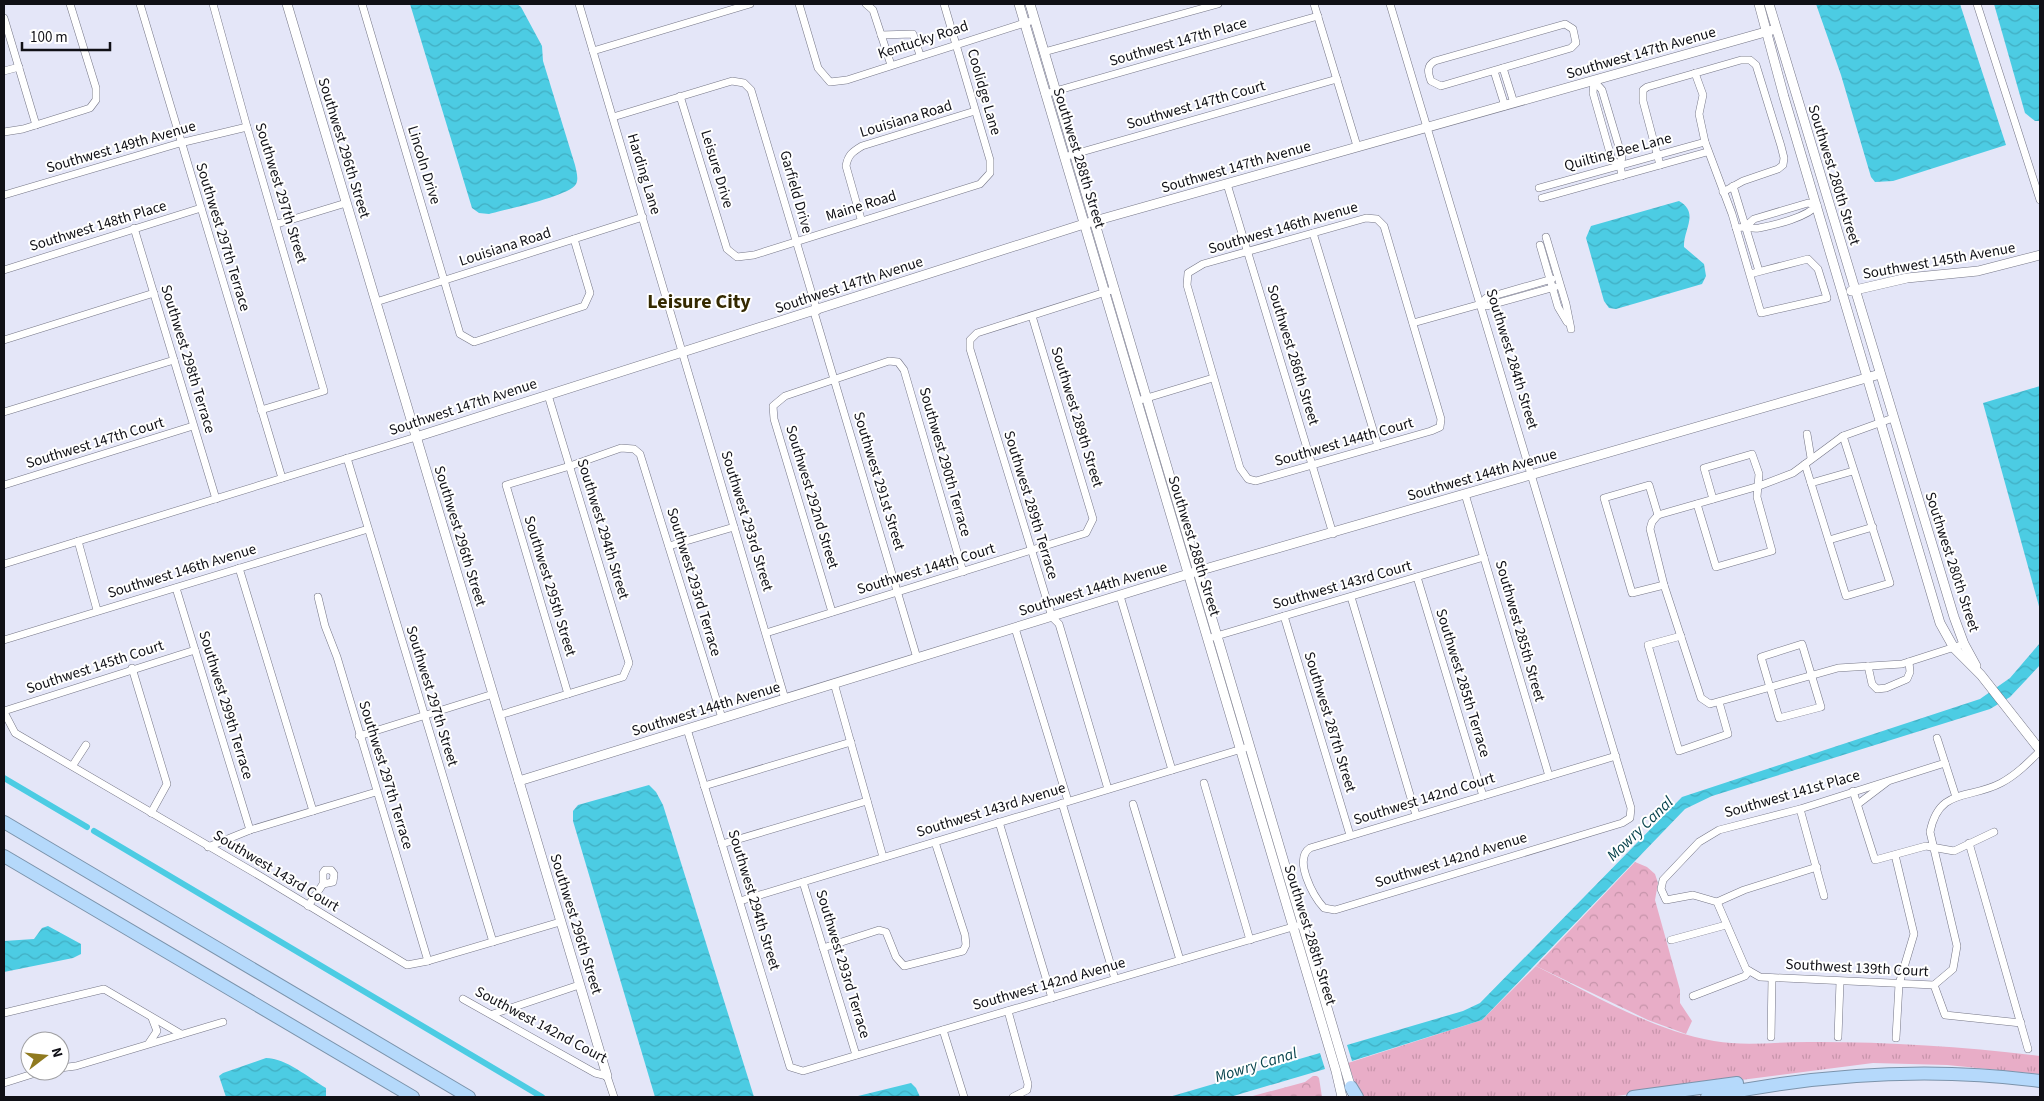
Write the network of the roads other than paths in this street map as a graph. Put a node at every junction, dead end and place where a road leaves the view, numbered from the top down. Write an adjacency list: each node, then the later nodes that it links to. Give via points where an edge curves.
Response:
1 (70, 4): 45 (street, via 97,95 95,103 90,108)
2 (140, 4): 50 (street, Southwest 297th Terrace)
3 (213, 4): 46 (street, Southwest 297th Street)
4 (287, 4): 67 (street, Southwest 296th Street)
5 (362, 4): 92 (street, Lincoln Drive)
6 (579, 4): 26 (street, Harding Lane)
7 (750, 4): 26 (street)
8 (799, 4): 29 (street, Kentucky Road, via 818,68 830,82 847,80)
9 (866, 4): 24 (street, via 873,10)
10 (944, 4): 25 (street, Coolidge Lane)
11 (1018, 4): 22 (street, Southwest 288th Street)
12 (1030, 4): 21 (street, Southwest 288th Street)
13 (1218, 4): 27 (street)
14 (1314, 4): 19 (street)
15 (1390, 4): 47 (street, Southwest 284th Street)
16 (1759, 4): 23 (street, Southwest 280th Street)
17 (1768, 4): 23 (street, Southwest 280th Street)
18 (1977, 4): 66 (street)
19 (1318, 16): 35 (street); 39 (street, Southwest 147th Place)
20 (4, 18): 30 (street)
21 (1034, 20): 22 (street, Kentucky Road); 27 (street, Southwest 288th Street)
22 (1024, 23): 25 (street, Kentucky Road); 40 (street, Southwest 288th Street)
23 (1771, 30): 36 (street, Southwest 147th Avenue); 37 (street, Southwest 280th Street); 38 (street, Southwest 280th Street)
24 (881, 35): 28 (street, via 912,34); 29 (street)
25 (956, 44): 28 (street, Kentucky Road); 43 (street, Coolidge Lane)
26 (593, 51): 44 (street, Harding Lane)
27 (1044, 52): 39 (street, Southwest 288th Street)
28 (920, 55): 29 (street, Kentucky Road)
29 (890, 65)
30 (19, 67): 32 (street); 45 (street)
31 (1503, 68): 33 (street, Southwest 147th Avenue); 33 (street, Southwest 147th Avenue, via 1571,48 1576,43 1573,29 1565,24 1500,42 1435,61 1428,70 1431,81 1441,86); 42 (street)
32 (4, 71)
33 (1494, 71): 42 (street)
34 (1695, 73): 49 (street, via 1703,95 1699,114); 54 (street, via 1643,90); 61 (street, via 1741,60 1750,60 1756,65 1781,146 1783,165)
35 (1337, 79): 51 (street); 53 (street, Southwest 147th Court)
36 (1594, 80): 42 (street, Southwest 147th Avenue); 57 (street, via 1602,90 1622,157)
37 (1792, 82): 38 (street); 68 (street, Southwest 280th Street)
38 (1781, 86): 69 (street, Southwest 280th Street)
39 (1056, 91): 40 (street, Southwest 147th Place); 53 (street, Southwest 288th Street)
40 (1045, 94): 55 (street, Southwest 288th Street)
41 (680, 96): 44 (street); 82 (street, Garfield Drive, via 732,81 744,83 751,90); 84 (street, Leisure Drive)
42 (1509, 105): 47 (street, Southwest 147th Avenue)
43 (975, 112): 56 (street, Coolidge Lane); 72 (street, Louisiana Road, via 862,146 847,157 846,166)
44 (613, 117): 71 (street, Harding Lane)
45 (36, 125): 48 (street)
46 (246, 127): 50 (street, Southwest 149th Avenue); 74 (street, Southwest 297th Street)
47 (1427, 127): 51 (street, Southwest 147th Avenue); 100 (street, Southwest 284th Street)
48 (4, 132)
49 (1705, 142): 52 (street); 54 (street, Quilting Bee Lane)
50 (180, 143): 64 (street, Southwest 149th Avenue); 70 (street, Southwest 297th Terrace)
51 (1357, 146): 60 (street, Southwest 147th Avenue)
52 (1708, 152): 58 (street, Quilting Bee Lane); 63 (street)
53 (1074, 154): 55 (street, Southwest 147th Court); 73 (street, Southwest 288th Street)
54 (1657, 155): 57 (street, Quilting Bee Lane); 58 (street)
55 (1064, 157): 75 (street, Southwest 288th Street)
56 (990, 160): 72 (street, Maine Road, via 990,173 980,184)
57 (1620, 165): 59 (street); 62 (street, Quilting Bee Lane)
58 (1660, 166): 59 (street, Quilting Bee Lane)
59 (1622, 176): 65 (street, Quilting Bee Lane)
60 (1227, 184): 73 (street, Southwest 147th Avenue); 85 (street, Southwest 286th Street)
61 (1733, 186): 63 (street); 76 (street)
62 (1539, 188)
63 (1723, 192): 78 (street)
64 (4, 195)
65 (1542, 198)
66 (2040, 200)
67 (346, 203): 74 (street); 99 (street, Southwest 296th Street)
68 (1828, 203): 69 (street); 95 (street, Southwest 280th Street)
69 (1817, 205): 76 (street, via 1811,213 1758,228); 96 (street, Southwest 280th Street)
70 (201, 208): 77 (street, Southwest 148th Place); 114 (street, Southwest 297th Terrace)
71 (643, 217): 81 (street, Louisiana Road); 105 (street, Harding Lane)
72 (861, 219): 82 (street, Maine Road)
73 (1094, 221): 75 (street, Southwest 147th Avenue); 94 (street, Southwest 288th Street)
74 (276, 224): 114 (street, Southwest 297th Street, via 324,390)
75 (1084, 224): 98 (street, Southwest 288th Street); 101 (street, Southwest 147th Avenue)
76 (1746, 226): 78 (street); 88 (street)
77 (134, 228): 87 (street, Southwest 148th Place); 97 (street, Southwest 298th Terrace)
78 (1736, 228): 89 (street)
79 (1314, 233): 85 (street, Southwest 146th Avenue); 103 (street, Southwest 146th Avenue, via 1366,218 1377,219 1384,226); 122 (street)
80 (1546, 237): 90 (street)
81 (574, 239): 92 (street, Louisiana Road); 92 (street, Lincoln Drive, via 590,293 584,306 474,342 460,334)
82 (796, 241): 84 (street, Maine Road, via 754,255 737,256); 101 (street, Garfield Drive)
83 (1540, 244): 91 (street)
84 (727, 249)
85 (1248, 252): 108 (street, Southwest 146th Avenue, via 1203,264 1188,273 1187,286); 126 (street, Southwest 286th Street)
86 (2040, 255): 95 (street, Southwest 145th Avenue, via 1978,271 1908,278)
87 (4, 270)
88 (1759, 271): 89 (street); 89 (street, via 1808,259 1818,269 1827,298 1761,313)
89 (1750, 274)
90 (1558, 277): 91 (street); 93 (street)
91 (1550, 279): 93 (street); 100 (street, via 1486,298)
92 (444, 280): 99 (street, Louisiana Road)
93 (1556, 287): 93 (street, via 1558,306 1571,329); 100 (street, via 1487,306)
94 (1115, 289): 98 (street); 112 (street, Southwest 288th Street)
95 (1855, 290): 96 (street, Southwest 145th Avenue); 107 (street, Southwest 280th Street)
96 (1843, 292): 109 (street, Southwest 280th Street)
97 (154, 293): 104 (street); 106 (street, Southwest 298th Terrace)
98 (1104, 293): 102 (street); 113 (street, Southwest 288th Street)
99 (376, 302): 121 (street, Southwest 296th Street)
100 (1481, 304): 103 (street); 129 (street, Southwest 284th Street)
101 (815, 311): 105 (street, Southwest 147th Avenue); 110 (street, Southwest 291st Street)
102 (1032, 316): 142 (street, Southwest 289th Street, via 1093,519); 149 (street, Southwest 289th Terrace, via 977,333 970,340)
103 (1413, 323): 122 (street, Southwest 144th Court, via 1441,419 1440,427)
104 (4, 340)
105 (683, 352): 111 (street, Southwest 147th Avenue); 141 (street, Southwest 293rd Street)
106 (174, 360): 115 (street); 118 (street, Southwest 298th Terrace)
107 (1880, 374): 109 (street, Southwest 144th Avenue); 116 (street, Southwest 280th Street)
108 (1213, 378): 112 (street); 126 (street, Southwest 144th Court, via 1240,468 1248,479 1256,481)
109 (1868, 378): 117 (street, Southwest 280th Street); 129 (street, Southwest 144th Avenue)
110 (834, 379): 155 (street, Southwest 290th Terrace, via 889,361 898,362 904,370); 161 (street, Southwest 291st Street); 166 (street, Southwest 292nd Street, via 785,396 773,406 774,419)
111 (548, 395): 121 (street, Southwest 147th Avenue); 127 (street, Southwest 294th Street)
112 (1147, 398): 113 (street); 154 (street, Southwest 288th Street)
113 (1136, 401): 157 (street, Southwest 288th Street)
114 (261, 410): 130 (street, Southwest 297th Terrace)
115 (4, 412)
116 (1893, 418): 117 (street); 138 (street, Southwest 280th Street)
117 (1881, 422): 120 (street); 139 (street, Southwest 280th Street)
118 (193, 426): 132 (street, Southwest 147th Court); 135 (street, Southwest 298th Terrace)
119 (1807, 434): 124 (street)
120 (1843, 436): 124 (street); 128 (street)
121 (416, 437): 123 (street, Southwest 147th Avenue); 186 (street, Southwest 296th Street)
122 (1378, 446): 126 (street, Southwest 144th Court)
123 (347, 458): 130 (street, Southwest 147th Avenue); 144 (street, Southwest 297th Street)
124 (1812, 458): 125 (street)
125 (1805, 464): 131 (street); 133 (street, via 1793,473)
126 (1311, 465): 145 (street, Southwest 286th Street)
127 (570, 466): 148 (street, Southwest 293rd Terrace, via 621,448 634,449 640,454); 187 (street, Southwest 294th Street, via 629,662 623,677); 187 (street, Southwest 295th Street, via 506,485)
128 (1853, 471): 131 (street); 143 (street)
129 (1532, 475): 134 (street, Southwest 144th Avenue); 202 (street, Southwest 284th Street)
130 (282, 478): 135 (street, Southwest 147th Avenue)
131 (1811, 483): 146 (street)
132 (4, 485)
133 (1759, 486): 136 (street); 136 (street, via 1759,474 1752,454 1704,468); 137 (street, via 1757,497 1772,551 1716,567)
134 (1465, 494): 145 (street, Southwest 144th Avenue); 150 (street, Southwest 285th Street)
135 (216, 498): 147 (street, Southwest 147th Avenue)
136 (1714, 499): 137 (street)
137 (1696, 504): 140 (street)
138 (1921, 508): 139 (street); 153 (street, Southwest 280th Street)
139 (1907, 512): 156 (street, Southwest 280th Street)
140 (1658, 515): 159 (street, via 1650,529); 159 (street, via 1649,485 1604,498 1632,593)
141 (734, 527): 148 (street); 170 (street, Southwest 293rd Street)
142 (1091, 527): 149 (street, Southwest 144th Court, via 1086,533)
143 (1873, 527): 146 (street); 146 (street, via 1890,584 1846,596)
144 (368, 529): 152 (street, Southwest 146th Avenue); 192 (street, Southwest 297th Street)
145 (1333, 534): 154 (street, Southwest 144th Avenue)
146 (1829, 540)
147 (78, 541): 151 (street, Southwest 147th Avenue); 165 (street)
148 (669, 546): 193 (street, Southwest 293rd Terrace)
149 (1030, 551): 155 (street, Southwest 144th Court); 168 (street, Southwest 289th Terrace)
150 (1484, 558): 158 (street, Southwest 143rd Court); 206 (street, Southwest 285th Street)
151 (4, 564)
152 (239, 568): 160 (street, Southwest 146th Avenue); 221 (street)
153 (1939, 569): 156 (street); 175 (street, Southwest 280th Street)
154 (1198, 571): 157 (street, Southwest 144th Avenue); 171 (street, Southwest 288th Street)
155 (963, 572): 161 (street, Southwest 144th Court)
156 (1924, 573): 176 (street, Southwest 280th Street, via 1940,623)
157 (1188, 574): 162 (street, Southwest 144th Avenue); 173 (street, Southwest 288th Street)
158 (1417, 577): 164 (street, Southwest 143rd Court); 214 (street, Southwest 285th Terrace)
159 (1664, 585): 172 (street)
160 (176, 588): 165 (street, Southwest 146th Avenue); 177 (street, Southwest 299th Terrace)
161 (898, 592): 166 (street, Southwest 144th Court); 178 (street, Southwest 291st Street)
162 (1120, 596): 168 (street, Southwest 144th Avenue); 205 (street)
163 (318, 597): 195 (street, Southwest 297th Terrace)
164 (1351, 597): 167 (street, Southwest 143rd Court); 223 (street)
165 (97, 610): 174 (street, Southwest 146th Avenue)
166 (832, 612): 170 (street, Southwest 144th Court)
167 (1284, 616): 171 (street, Southwest 143rd Court); 228 (street, Southwest 287th Street)
168 (1052, 617): 169 (street, Southwest 144th Avenue); 211 (street, Southwest 289th Terrace, via 1059,624)
169 (1015, 628): 178 (street, Southwest 144th Avenue); 217 (street)
170 (766, 633): 188 (street, Southwest 293rd Street)
171 (1218, 635): 173 (street, Southwest 143rd Court); 199 (street, Southwest 288th Street)
172 (1681, 636): 189 (street, via 1701,698 1710,704); 189 (street, via 1648,646 1679,752 1728,734)
173 (1208, 639): 200 (street, Southwest 288th Street)
174 (4, 640)
175 (1964, 644): 176 (street); 183 (street, Southwest 280th Street)
176 (1954, 648): 179 (street); 183 (street, Southwest 280th Street)
177 (195, 650): 181 (street, Southwest 145th Court); 226 (street, Southwest 299th Terrace)
178 (917, 658): 184 (street, Southwest 144th Avenue)
179 (1909, 662): 180 (street); 180 (street, via 1908,679 1877,689 1872,684)
180 (1868, 666): 182 (street, via 1838,668)
181 (132, 668): 190 (street, Southwest 145th Court); 222 (street, via 167,784)
182 (1811, 675): 185 (street); 185 (street, via 1802,644 1761,657); 185 (street, via 1821,707 1779,718)
183 (1981, 675): 201 (street)
184 (834, 683): 188 (street, Southwest 144th Avenue); 197 (street)
185 (1770, 687): 189 (street)
186 (493, 694): 191 (street, Southwest 296th Street); 192 (street)
187 (568, 694): 191 (street)
188 (785, 699): 193 (street, Southwest 144th Avenue)
189 (1718, 702)
190 (4, 711): 204 (street, Southwest 143rd Court, via 15,733)
191 (500, 715): 208 (street, Southwest 296th Street)
192 (424, 716): 195 (street); 252 (street, Southwest 297th Street)
193 (722, 718): 194 (street, Southwest 144th Avenue)
194 (687, 729): 208 (street, Southwest 144th Avenue); 210 (street, Southwest 294th Street)
195 (359, 736): 213 (street, Southwest 297th Terrace)
196 (1937, 738): 203 (street)
197 (851, 742): 210 (street); 216 (street)
198 (86, 745): 204 (street)
199 (1250, 746): 200 (street, Southwest 143rd Avenue); 247 (street, Southwest 288th Street)
200 (1240, 749): 205 (street, Southwest 143rd Avenue); 249 (street, Southwest 288th Street)
201 (2040, 750): 215 (street, via 2020,770 2000,783)
202 (1616, 756): 206 (street, Southwest 142nd Court); 229 (street, Southwest 284th Street, via 1631,808 1630,818 1622,824)
203 (1945, 763): 207 (street, Southwest 141st Place); 215 (street)
204 (73, 765): 222 (street, Southwest 143rd Court)
205 (1172, 770): 211 (street, Southwest 143rd Avenue)
206 (1549, 776): 214 (street, Southwest 142nd Court)
207 (1892, 779): 212 (street, Southwest 141st Place); 219 (street)
208 (519, 781): 246 (street, Southwest 296th Street)
209 (1204, 784): 250 (street)
210 (704, 786): 232 (street, Southwest 294th Street)
211 (1108, 789): 217 (street, Southwest 143rd Avenue)
212 (1853, 791): 219 (street); 220 (street, Southwest 141st Place)
213 (376, 792): 221 (street); 255 (street, Southwest 297th Terrace)
214 (1483, 796): 223 (street, Southwest 142nd Court)
215 (1956, 797): 234 (street, via 1942,804 1933,817 1930,832)
216 (867, 801): 232 (street); 237 (street)
217 (1065, 802): 225 (street, Southwest 143rd Avenue); 258 (street)
218 (1134, 804): 254 (street)
219 (1858, 804): 235 (street, via 1875,860)
220 (1800, 810): 238 (street); 243 (street, Southwest 141st Place, via 1719,830 1699,842 1663,880 1661,889 1666,900 1693,895)
221 (313, 811): 226 (street)
222 (151, 813): 233 (street, Southwest 143rd Court)
223 (1416, 815): 228 (street, Southwest 142nd Court)
224 (4, 822): 289 (highway)
225 (999, 822): 230 (street, Southwest 143rd Avenue); 264 (street)
226 (250, 830): 233 (street)
227 (1994, 832): 231 (street)
228 (1350, 835): 245 (street, Southwest 142nd Court, via 1310,848 1303,856 1312,891)
229 (1582, 835): 245 (street, Southwest 142nd Avenue)
230 (935, 842): 237 (street, Southwest 143rd Avenue); 253 (street, via 965,934 963,951 904,966 896,957 886,932 879,930)
231 (1969, 843): 234 (street, via 1954,850); 271 (street)
232 (722, 844): 242 (street, Southwest 294th Street)
233 (208, 847): 244 (street, Southwest 143rd Court)
234 (1933, 847): 235 (street); 262 (street, via 1957,946 1953,969)
235 (1895, 855): 260 (street, via 1914,934)
236 (4, 856): 288 (highway)
237 (883, 857): 239 (street, Southwest 143rd Avenue)
238 (1817, 867): 241 (street); 243 (street)
239 (803, 882): 242 (street, Southwest 143rd Avenue); 253 (street, Southwest 293rd Terrace)
240 (323, 884): 244 (street)
241 (1824, 896)
242 (740, 901): 281 (street, Southwest 294th Street, via 790,1067)
243 (1717, 902): 248 (street)
244 (308, 906): 255 (street, Southwest 143rd Court, via 407,965)
245 (1327, 910)
246 (560, 922): 252 (street, Southwest 143rd Court); 261 (street, Southwest 296th Street)
247 (1303, 924): 249 (street, Southwest 142nd Avenue); 287 (street, Southwest 288th Street)
248 (1726, 925): 251 (street); 256 (street)
249 (1293, 927): 250 (street, Southwest 142nd Avenue); 293 (street, Southwest 288th Street)
250 (1250, 940): 254 (street, Southwest 142nd Avenue)
251 (1671, 940)
252 (493, 942): 255 (street, Southwest 143rd Court)
253 (823, 948): 279 (street, Southwest 293rd Terrace)
254 (1180, 960): 258 (street, Southwest 142nd Avenue)
255 (428, 961)
256 (1749, 971): 257 (street, Southwest 139th Court, via 1760,977); 263 (street, via 1745,976)
257 (1772, 978): 259 (street, Southwest 139th Court); 274 (street)
258 (1115, 979): 264 (street, Southwest 142nd Avenue)
259 (1840, 982): 260 (street, Southwest 139th Court); 275 (street)
260 (1899, 984): 262 (street, Southwest 139th Court); 276 (street)
261 (579, 985): 268 (street); 282 (street, Southwest 296th Street)
262 (1934, 985): 271 (street, Southwest 139th Court, via 1945,1015)
263 (1693, 996)
264 (1052, 998): 266 (street, Southwest 142nd Avenue)
265 (463, 999): 268 (street, Southwest 142nd Court)
266 (1008, 1011): 272 (street, Southwest 142nd Avenue); 292 (street, via 1028,1084 1027,1090)
267 (4, 1013): 269 (street, via 104,989)
268 (493, 1014): 282 (street, Southwest 142nd Court)
269 (152, 1018): 273 (street); 277 (street, via 157,1032)
270 (223, 1022): 273 (street)
271 (2021, 1023): 278 (street)
272 (943, 1030): 279 (street, Southwest 142nd Avenue); 291 (street)
273 (181, 1034): 277 (street)
274 (1771, 1037)
275 (1838, 1038)
276 (1896, 1038)
277 (148, 1044): 280 (street)
278 (2028, 1048)
279 (856, 1055): 281 (street, Southwest 142nd Avenue)
280 (70, 1065)
281 (803, 1071)
282 (607, 1076): 290 (street)
283 (20, 1078): 285 (street)
284 (2040, 1081): 286 (highway, via 1996,1075 1924,1073 1862,1074)
285 (4, 1083)
286 (1780, 1083): 294 (highway, via 1755,1081); 295 (highway)
287 (1353, 1094)
288 (413, 1097)
289 (469, 1097)
290 (614, 1097)
291 (964, 1097)
292 (1013, 1097)
293 (1342, 1097)
294 (1633, 1097)
295 (1707, 1097)

